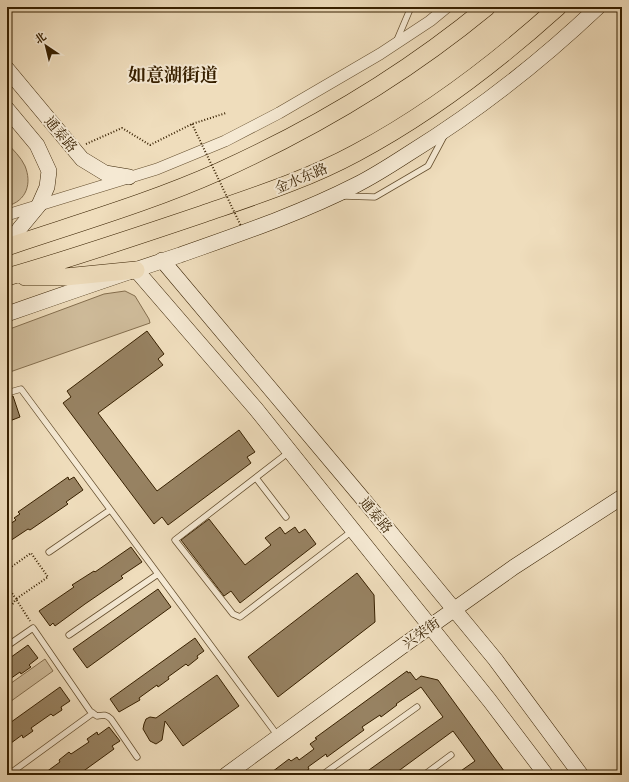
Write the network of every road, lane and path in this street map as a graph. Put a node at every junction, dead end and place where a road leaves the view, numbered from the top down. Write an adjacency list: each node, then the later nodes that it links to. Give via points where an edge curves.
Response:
1 (412, 7): 6 (lane)
2 (447, 7): 6 (street)
3 (487, 7): 18 (main road, via 434,48 372,90 255,154 162,194)
4 (558, 7): 21 (main road, 金水东路, via 467,82 407,123 356,153 301,180 91,252)
5 (598, 7): 11 (street, via 481,106)
6 (396, 44): 13 (street, via 279,113 232,137 157,169)
7 (7, 69): 12 (street, 通泰路)
8 (7, 109): 15 (street, 通泰路, via 37,145 50,171 47,187)
9 (226, 113): 10 (path)
10 (192, 124): 12 (path, via 150,145 122,128); 17 (path, bridge)
11 (447, 129): 14 (street, via 386,168); 14 (lane, via 428,166 375,197)
12 (74, 149): 13 (street, 通泰路, via 82,159 105,173)
13 (129, 177): 15 (street)
14 (333, 196): 19 (street, via 240,234)
15 (39, 205): 16 (street); 18 (street, 通泰路)
16 (7, 215)
17 (241, 226)
18 (7, 247)
19 (162, 260): 20 (street); 35 (street, 通泰路)
20 (136, 270): 21 (main road, via 65,277); 22 (street); 24 (street, 通泰路)
21 (7, 277)
22 (7, 314)
23 (7, 393): 27 (lane, via 21,389)
24 (290, 451): 25 (lane); 29 (street, 通泰路)
25 (256, 478): 28 (lane); 29 (lane, via 175,540 233,614 240,617)
26 (622, 497): 35 (street, 兴荣街)
27 (110, 510): 30 (lane); 32 (lane)
28 (286, 517)
29 (354, 530): 37 (street, 通泰路)
30 (49, 552)
31 (7, 570): 34 (path, via 31,553 48,578)
32 (158, 574): 39 (lane); 43 (lane)
33 (7, 586): 34 (path)
34 (16, 599): 36 (path); 38 (path)
35 (454, 609): 37 (street, 兴荣街); 51 (street, 通泰路, via 495,659)
36 (7, 612)
37 (430, 626): 43 (street, 兴荣街); 50 (street, 通泰路)
38 (33, 628): 40 (lane); 42 (lane)
39 (69, 635)
40 (7, 646)
41 (417, 707): 48 (lane)
42 (93, 713): 45 (lane, via 97,716 108,715); 46 (lane)
43 (278, 736): 47 (street, 兴荣街)
44 (451, 755): 49 (lane)
45 (137, 757)
46 (8, 775)
47 (226, 775)
48 (322, 775)
49 (424, 775)
50 (546, 775)
51 (581, 775)

